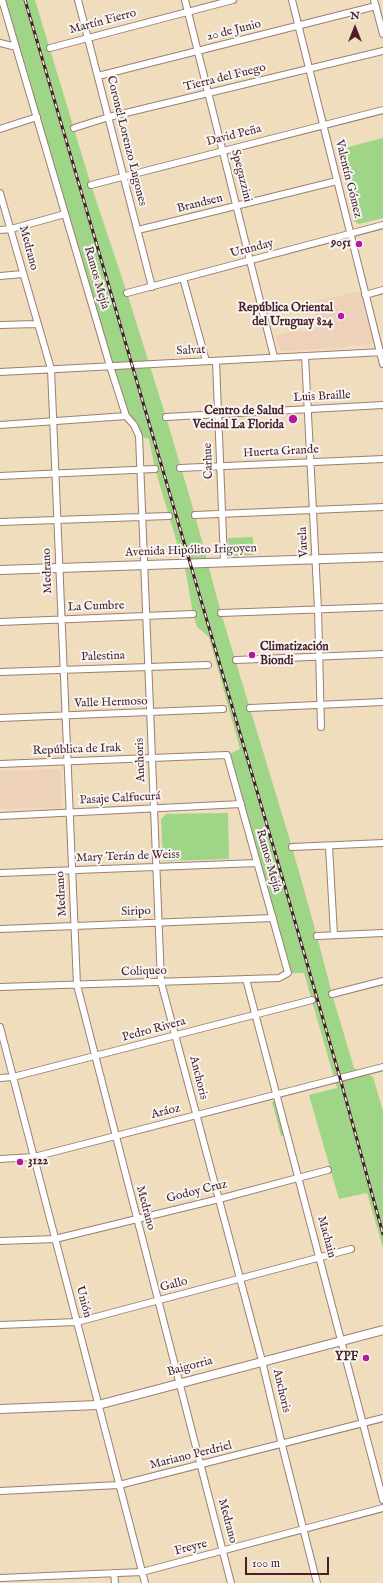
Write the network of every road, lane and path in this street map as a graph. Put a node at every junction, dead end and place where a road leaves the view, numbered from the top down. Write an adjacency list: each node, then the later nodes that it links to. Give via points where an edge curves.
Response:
1 (2, 0): 12 (street, Ramos Mejía)
2 (78, 0): 10 (street, Coronel Lorenzo Lugones)
3 (185, 0): 7 (street, Spegazzini)
4 (233, 0): 7 (street, Martín Fierro)
5 (292, 0): 8 (street, Valentín Gómez)
6 (375, 3): 8 (street, 20 de Junio); 9 (street)
7 (188, 11): 10 (street, Martín Fierro); 14 (street, Spegazzini)
8 (298, 26): 14 (street, 20 de Junio); 16 (street, Valentín Gómez)
9 (383, 34)
10 (88, 37): 13 (street, Martín Fierro); 17 (street, Coronel Lorenzo Lugones)
11 (0, 43): 12 (street)
12 (16, 47): 20 (street, Ramos Mejía)
13 (50, 48)
14 (198, 51): 17 (street, 20 de Junio); 18 (street, Spegazzini)
15 (383, 51): 16 (street, Tierra del Fuego)
16 (309, 69): 18 (street, Tierra del Fuego); 22 (street, Valentín Gómez)
17 (98, 76): 21 (street, Coronel Lorenzo Lugones)
18 (208, 93): 21 (street, Tierra del Fuego); 25 (street, Spegazzini)
19 (383, 110): 22 (street, David Peña)
20 (37, 116): 24 (street); 31 (street, Ramos Mejía)
21 (109, 117): 23 (street, Tierra del Fuego); 26 (street, Coronel Lorenzo Lugones)
22 (323, 125): 25 (street, David Peña); 27 (street, Valentín Gómez)
23 (74, 128)
24 (0, 129)
25 (223, 150): 26 (street, David Peña); 30 (street, Spegazzini)
26 (124, 175): 28 (street, David Peña); 35 (street, Coronel Lorenzo Lugones)
27 (337, 181): 30 (street, Brandsen); 36 (street, Valentín Gómez)
28 (90, 185)
29 (0, 193): 33 (street, Medrano)
30 (237, 206): 35 (street, Brandsen); 37 (street, Spegazzini)
31 (65, 214): 33 (street); 53 (street, Ramos Mejía)
32 (383, 225): 36 (street, Urunday)
33 (11, 229): 34 (street); 38 (street, Medrano)
34 (0, 230)
35 (138, 230): 41 (street, Coronel Lorenzo Lugones)
36 (350, 234): 37 (street, Urunday); 44 (street, Valentín Gómez)
37 (250, 261): 40 (street, Urunday); 49 (street, Spegazzini)
38 (23, 274): 39 (street); 45 (street, Medrano)
39 (0, 276)
40 (183, 278): 41 (street, Urunday); 51 (street)
41 (152, 287): 43 (street, Urunday)
42 (383, 290): 44 (street)
43 (127, 293)
44 (365, 295): 47 (street, Valentín Gómez)
45 (38, 324): 46 (street); 54 (street, Medrano)
46 (0, 325)
47 (381, 352): 48 (street, Salvat); 52 (street, Valentín Gómez)
48 (305, 356): 49 (street, Salvat); 57 (street, Varela)
49 (274, 358): 50 (street, Salvat)
50 (216, 360): 51 (street, Salvat); 58 (street, Carhue)
51 (206, 361): 53 (street, Salvat)
52 (383, 364)
53 (110, 366): 54 (street, Salvat); 59 (street, Ramos Mejía)
54 (51, 369): 55 (street, Salvat); 61 (street, Medrano)
55 (0, 372)
56 (383, 405): 57 (street, Luis Braille)
57 (308, 409): 58 (street, Luis Braille); 64 (street, Varela)
58 (218, 414): 60 (street, Luis Braille); 65 (street, Carhue)
59 (126, 416): 61 (street); 68 (street, Ramos Mejía, via 139,436)
60 (166, 417)
61 (52, 422): 62 (street); 69 (street, Medrano)
62 (0, 425)
63 (383, 459): 64 (street, Huerta Grande)
64 (311, 462): 65 (street, Huerta Grande); 72 (street, Varela)
65 (220, 466): 66 (street, Huerta Grande); 73 (street, Carhue)
66 (180, 468)
67 (155, 469): 68 (street)
68 (140, 470): 69 (street); 76 (street, Ramos Mejía)
69 (55, 474): 70 (street); 77 (street, Medrano)
70 (0, 476)
71 (383, 507): 72 (street)
72 (313, 510): 73 (street); 80 (street, Varela)
73 (222, 514): 74 (street); 81 (street, Carhue)
74 (195, 515)
75 (169, 516): 76 (street)
76 (142, 517): 77 (street); 82 (street, Ramos Mejía)
77 (57, 520): 78 (street); 83 (street, Medrano)
78 (0, 522)
79 (383, 557): 80 (street, Avenida Hipólito Irigoyen)
80 (316, 559): 81 (street, Avenida Hipólito Irigoyen); 86 (street, Varela)
81 (224, 561): 82 (street, Avenida Hipólito Irigoyen)
82 (144, 565): 83 (street, Avenida Hipólito Irigoyen); 89 (street, Anchoris)
83 (59, 568): 84 (street, Avenida Hipólito Irigoyen); 90 (street, Medrano)
84 (0, 570)
85 (383, 607): 86 (street)
86 (318, 609): 87 (street); 93 (street, Varela)
87 (221, 613)
88 (193, 614): 89 (street, La Cumbre)
89 (146, 616): 90 (street, La Cumbre); 96 (street, Anchoris)
90 (61, 619): 91 (street, La Cumbre); 97 (street, Medrano)
91 (0, 622)
92 (383, 654): 93 (street)
93 (320, 657): 94 (street); 100 (street, Varela)
94 (236, 660)
95 (208, 665): 96 (street, Palestina)
96 (148, 667): 97 (street, Palestina); 103 (street, Anchoris)
97 (64, 670): 98 (street, Palestina); 104 (street, Medrano)
98 (0, 672)
99 (383, 702): 100 (street)
100 (320, 705): 101 (street); 106 (street, Varela)
101 (250, 708)
102 (223, 709): 103 (street, Valle Hermoso)
103 (150, 712): 104 (street, Valle Hermoso); 108 (street, Anchoris)
104 (66, 716): 105 (street, Valle Hermoso); 109 (street, Medrano)
105 (0, 718)
106 (321, 727)
107 (227, 755): 108 (street, República de Irak); 111 (street, Ramos Mejía)
108 (152, 758): 109 (street, República de Irak); 112 (street, Anchoris)
109 (68, 762): 110 (street, República de Irak); 113 (street, Medrano)
110 (0, 764)
111 (241, 804): 112 (street, Pasaje Calfucurá); 118 (street, Ramos Mejía)
112 (154, 808): 113 (street, Pasaje Calfucurá); 119 (street, Anchoris)
113 (70, 812): 114 (street, Pasaje Calfucurá); 120 (street, Medrano)
114 (0, 816)
115 (383, 843): 116 (street)
116 (329, 846): 117 (street); 127 (street)
117 (292, 847)
118 (257, 863): 119 (street, Mary Terán de Weiss); 122 (street, Ramos Mejía)
119 (156, 867): 120 (street, Mary Terán de Weiss); 123 (street, Anchoris)
120 (72, 870): 121 (street, Mary Terán de Weiss); 124 (street, Medrano)
121 (0, 873)
122 (272, 918): 123 (street, Siripo); 129 (street, Ramos Mejía)
123 (158, 922): 124 (street, Siripo); 132 (street, Anchoris)
124 (74, 926): 125 (street, Siripo); 133 (street, Medrano)
125 (0, 929)
126 (383, 933): 127 (street)
127 (334, 935): 128 (street)
128 (317, 936)
129 (288, 973): 130 (street, Coliqueo, via 279,978)
130 (246, 979): 132 (street, Coliqueo); 137 (street, Machain)
131 (383, 981): 135 (street)
132 (161, 982): 133 (street, Coliqueo); 139 (street, Anchoris)
133 (77, 985): 134 (street, Coliqueo); 140 (street, Medrano)
134 (0, 987)
135 (332, 994)
136 (312, 1000): 137 (street, Pedro Rivera)
137 (257, 1015): 139 (street, Pedro Rivera); 144 (street, Machain)
138 (0, 1027): 142 (street, Unión)
139 (176, 1036): 140 (street, Pedro Rivera); 145 (street, Anchoris)
140 (95, 1057): 142 (street, Pedro Rivera); 146 (street, Medrano)
141 (383, 1067): 144 (street, Aráoz)
142 (13, 1077): 143 (street, Pedro Rivera); 147 (street, Unión)
143 (0, 1078)
144 (277, 1094): 145 (street, Aráoz); 150 (street, Machain)
145 (196, 1115): 146 (street, Aráoz); 151 (street, Anchoris)
146 (115, 1136): 147 (street, Aráoz); 152 (street, Medrano)
147 (34, 1157): 148 (street, Aráoz); 153 (street, Unión)
148 (0, 1159)
149 (328, 1170): 150 (street, Godoy Cruz)
150 (299, 1178): 151 (street, Godoy Cruz); 156 (street, Machain)
151 (219, 1199): 152 (street, Godoy Cruz); 157 (street, Anchoris)
152 (137, 1218): 153 (street, Godoy Cruz); 158 (street, Medrano)
153 (55, 1239): 154 (street, Godoy Cruz); 159 (street, Unión)
154 (0, 1241)
155 (350, 1250): 156 (street, Gallo)
156 (320, 1258): 157 (street, Gallo); 162 (street, Machain)
157 (240, 1279): 158 (street, Gallo); 163 (street, Anchoris)
158 (158, 1301): 159 (street, Gallo); 164 (street, Medrano)
159 (77, 1322): 160 (street, Gallo); 165 (street, Unión)
160 (0, 1325)
161 (383, 1330): 162 (street, Baigorria)
162 (341, 1340): 163 (street, Baigorria); 168 (street, Machain)
163 (262, 1361): 164 (street, Baigorria); 169 (street, Anchoris)
164 (179, 1382): 165 (street, Baigorria); 170 (street, Medrano)
165 (98, 1405): 166 (street, Baigorria); 171 (street, Unión)
166 (0, 1409)
167 (383, 1418): 168 (street, Mariano Perdriel)
168 (363, 1423): 169 (street, Mariano Perdriel); 173 (street, Machain)
169 (282, 1445): 170 (street, Mariano Perdriel); 175 (street, Anchoris)
170 (200, 1464): 171 (street, Mariano Perdriel); 176 (street, Medrano)
171 (119, 1485): 172 (street, Mariano Perdriel); 177 (street, Unión)
172 (0, 1491)
173 (383, 1500)
174 (383, 1508): 175 (street, Freyre)
175 (303, 1529): 176 (street, Freyre); 183 (street, Anchoris)
176 (223, 1551): 177 (street, Freyre); 182 (street, Medrano)
177 (142, 1572): 178 (street, Freyre); 181 (street, Unión)
178 (114, 1573): 179 (street, Freyre); 180 (street)
179 (0, 1578)
180 (115, 1583)
181 (145, 1583)
182 (231, 1583)
183 (317, 1583)

